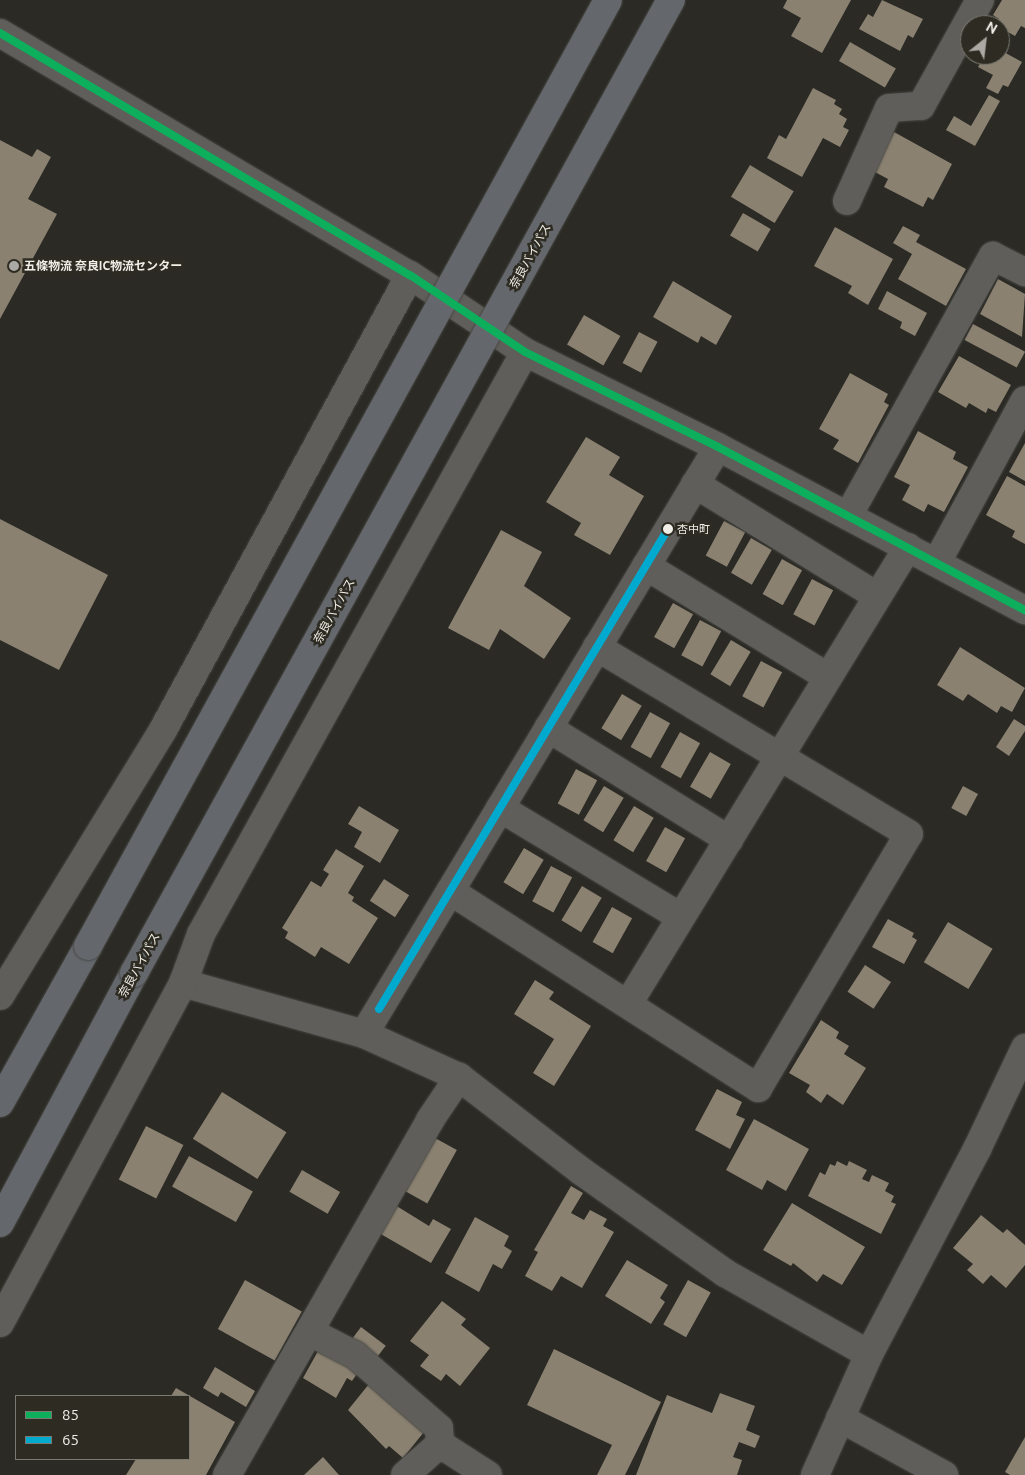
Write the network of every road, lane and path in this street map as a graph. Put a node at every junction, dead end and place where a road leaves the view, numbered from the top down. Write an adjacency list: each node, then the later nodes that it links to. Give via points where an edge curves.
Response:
1 (608, 0): 34 (highway, bridge)
2 (664, 0): 9 (street)
3 (671, 0): 35 (highway, 奈良バイパス, bridge, via 134,973)
4 (980, 0): 6 (street, via 921,106 890,108)
5 (0, 34): 8 (street)
6 (847, 201)
7 (1025, 272): 14 (street, via 993,256)
8 (410, 275): 9 (street); 29 (street, via 164,728)
9 (482, 326): 10 (street)
10 (525, 352): 12 (street); 28 (street, via 201,934)
11 (1025, 400): 16 (street)
12 (718, 447): 13 (street); 14 (street)
13 (695, 484): 17 (street); 18 (street)
14 (848, 516): 15 (street)
15 (908, 547): 16 (street); 18 (street)
16 (937, 562): 19 (street)
17 (646, 566): 20 (street); 21 (street)
18 (877, 596): 21 (street)
19 (1025, 610)
20 (597, 647): 22 (street); 23 (street)
21 (828, 677): 23 (street)
22 (548, 728): 24 (street); 25 (street)
23 (779, 756): 25 (street); 30 (street, via 909,834 758,1088)
24 (500, 808): 26 (street); 27 (street)
25 (729, 840): 27 (street)
26 (450, 891): 30 (street); 31 (street)
27 (681, 918): 30 (street)
28 (183, 983): 31 (street); 36 (street)
29 (0, 996)
30 (628, 1004)
31 (364, 1034): 33 (street)
32 (1025, 1048): 38 (street, via 977,1149)
33 (459, 1077): 37 (street, via 430,1120); 38 (street, via 581,1171 725,1273)
34 (0, 1103)
35 (0, 1223)
36 (0, 1323)
37 (310, 1332): 40 (street, via 355,1355 439,1428); 41 (street)
38 (869, 1354): 39 (street)
39 (840, 1418): 44 (street); 45 (street)
40 (440, 1444): 42 (street); 43 (street)
41 (227, 1475)
42 (405, 1475)
43 (488, 1475)
44 (815, 1475)
45 (944, 1475)

